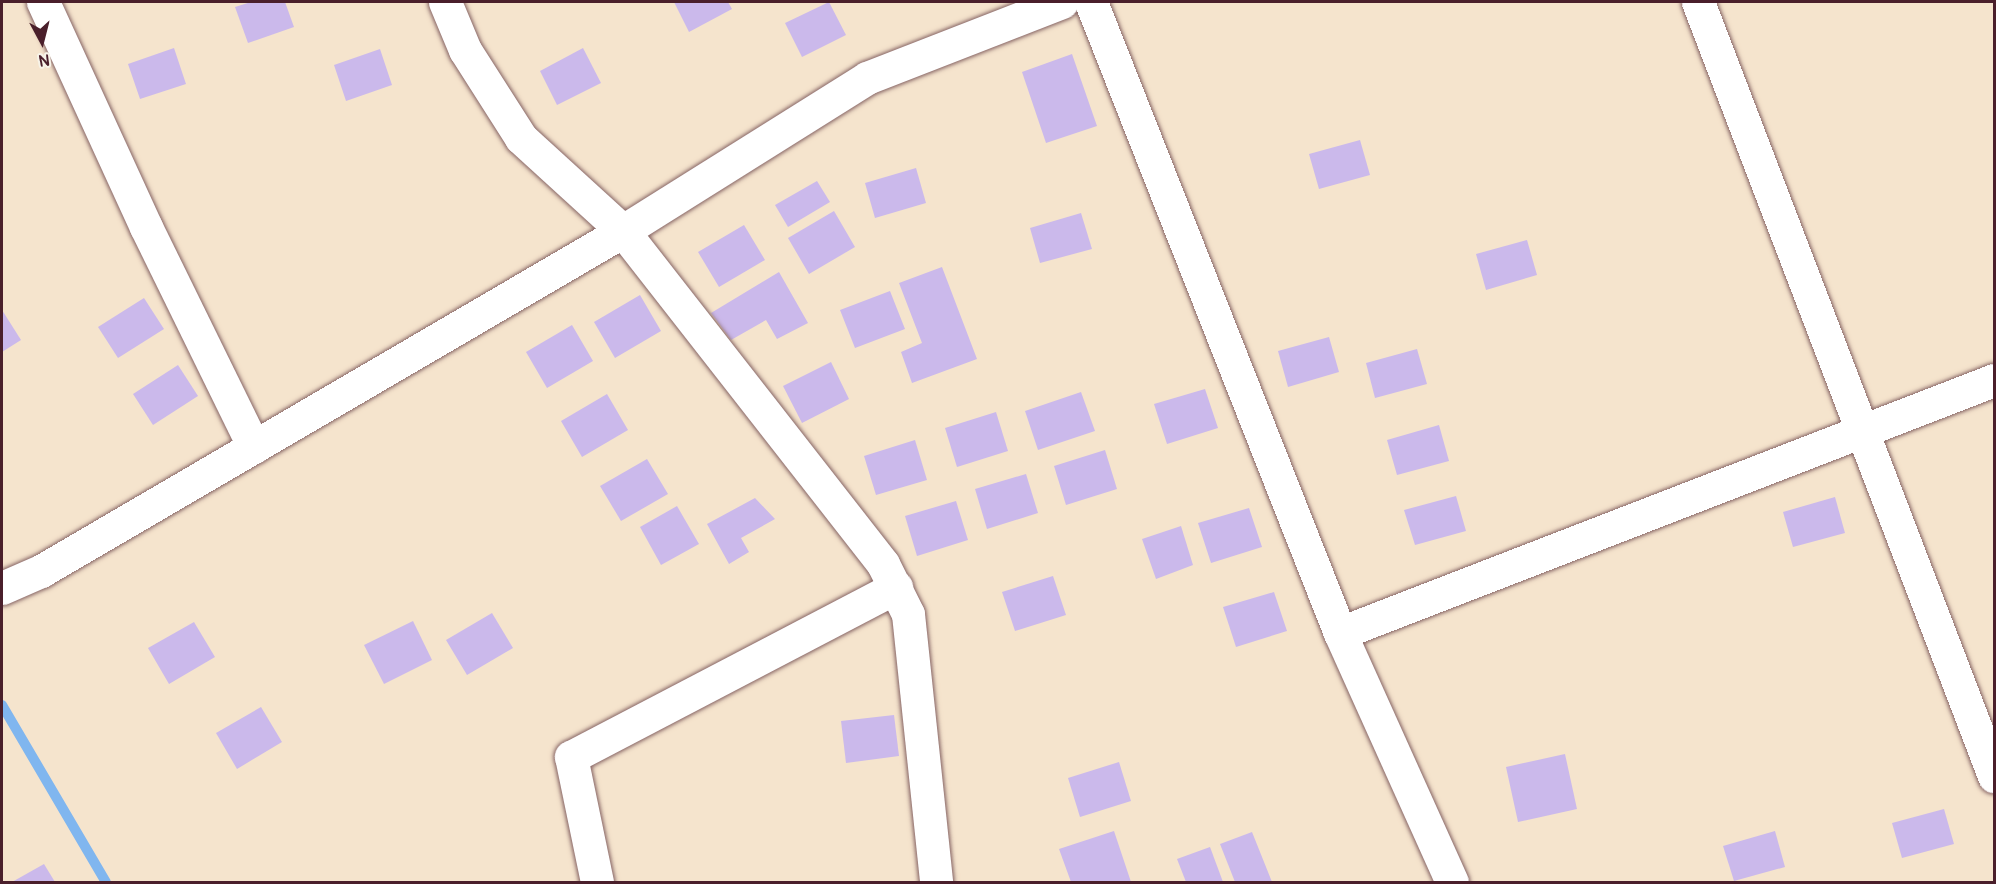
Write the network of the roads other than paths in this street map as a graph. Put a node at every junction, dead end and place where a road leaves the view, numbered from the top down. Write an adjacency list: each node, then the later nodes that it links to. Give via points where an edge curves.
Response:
1 (43, 2): 9 (street, via 146,227)
2 (445, 2): 6 (street, via 465,50 521,138)
3 (1062, 2): 6 (street, via 867,78)
4 (1091, 2): 12 (street)
5 (1698, 2): 8 (street)
6 (623, 231): 9 (street); 10 (street, via 883,564)
7 (1995, 380): 8 (street)
8 (1864, 428): 12 (street); 13 (street)
9 (254, 447): 11 (street, via 41,571)
10 (896, 587): 14 (street, via 571,757); 15 (street, via 909,614)
11 (2, 588)
12 (1340, 633): 16 (street)
13 (1995, 776)
14 (597, 882)
15 (936, 882)
16 (1452, 882)

